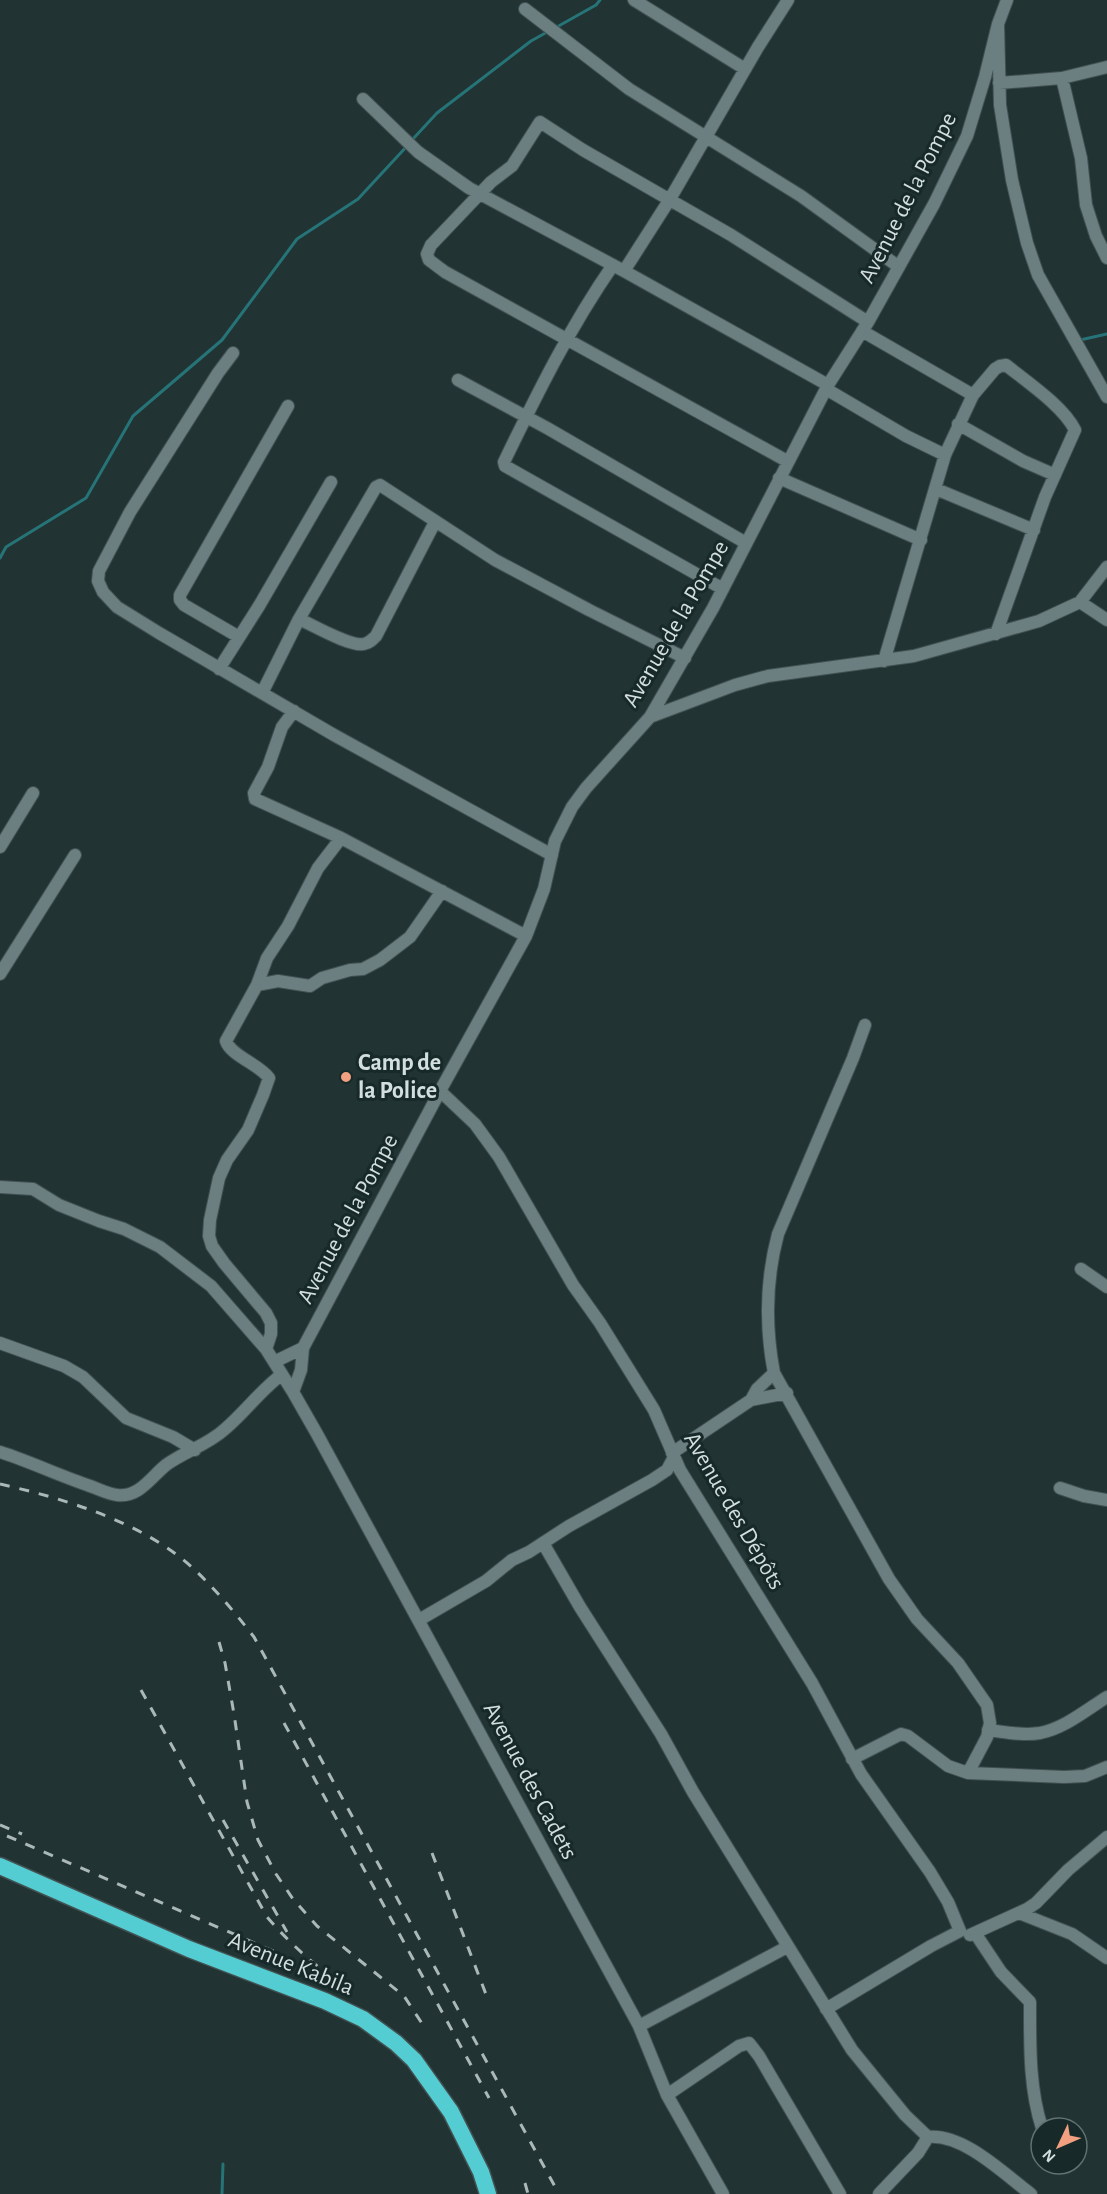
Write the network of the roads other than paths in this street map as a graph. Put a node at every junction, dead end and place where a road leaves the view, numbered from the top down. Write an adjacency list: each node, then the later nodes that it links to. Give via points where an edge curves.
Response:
1 (634, 0): 7 (street)
2 (789, 0): 7 (street)
3 (1006, 0): 5 (street)
4 (525, 9): 11 (street, via 629,89)
5 (998, 24): 9 (street); 15 (street, Avenue de la Pompe, via 967,136)
6 (1107, 67): 8 (street)
7 (745, 69): 11 (street)
8 (1062, 78): 9 (street); 14 (street, via 1081,158 1086,206)
9 (999, 83): 23 (street, via 1012,180 1038,275)
10 (363, 99): 12 (street, via 418,152)
11 (706, 136): 13 (street); 15 (street, via 801,196)
12 (481, 194): 13 (street, via 512,166 540,122); 16 (street); 18 (street, via 431,245 429,260 456,279)
13 (670, 199): 16 (street); 17 (street, via 731,235)
14 (1107, 258)
15 (900, 267): 17 (street, Avenue de la Pompe)
16 (619, 268): 18 (street); 21 (street)
17 (865, 327): 21 (street, Avenue de la Pompe); 22 (street)
18 (567, 339): 25 (street); 28 (street)
19 (233, 353): 46 (street, via 130,512 99,571 98,581 117,607)
20 (458, 380): 25 (street)
21 (827, 387): 27 (street, via 906,436); 28 (street, Avenue de la Pompe)
22 (973, 395): 26 (street); 29 (street, via 995,369 1006,365 1061,412 1075,430)
23 (1107, 397)
24 (288, 406): 43 (street, via 180,595 184,605)
25 (526, 416): 36 (street); 38 (street, via 504,462 509,469)
26 (958, 424): 27 (street); 29 (street)
27 (945, 455): 32 (street)
28 (787, 461): 30 (street, Avenue de la Pompe)
29 (1055, 475): 34 (street)
30 (778, 478): 35 (street); 36 (street, Avenue de la Pompe)
31 (331, 482): 43 (street)
32 (936, 489): 34 (street); 35 (street)
33 (435, 522): 40 (street, via 369,643 349,642); 40 (street, via 378,486); 44 (street, via 533,581)
34 (1034, 530): 42 (street)
35 (921, 540): 45 (street)
36 (746, 543): 38 (street, Avenue de la Pompe)
37 (1107, 567): 39 (street)
38 (723, 589): 44 (street, Avenue de la Pompe)
39 (1080, 602): 41 (street); 42 (street, via 1047,618)
40 (299, 619): 47 (street)
41 (1107, 620)
42 (996, 634): 45 (street)
43 (239, 637): 46 (street)
44 (685, 658): 49 (street, Avenue de la Pompe)
45 (884, 661): 49 (street, via 768,676)
46 (219, 669): 47 (street)
47 (262, 693): 48 (street)
48 (294, 711): 51 (street, via 282,728 254,793 255,799); 54 (street)
49 (650, 717): 54 (street, Avenue de la Pompe, via 572,807)
50 (33, 793): 52 (street)
51 (341, 838): 55 (street); 58 (street, via 318,868 267,958)
52 (0, 847)
53 (75, 855): 57 (street)
54 (552, 855): 56 (street, Avenue de la Pompe)
55 (442, 891): 56 (street); 58 (street, via 410,937 370,966 335,973 310,986 278,981)
56 (526, 936): 60 (street, Avenue de la Pompe)
57 (0, 974)
58 (257, 985): 66 (street, via 226,1041 232,1050 267,1075 268,1082 248,1130 219,1178 209,1236 224,1263 266,1312 271,1323)
59 (865, 1025): 68 (street, via 774,1250 768,1309)
60 (440, 1091): 65 (street, Avenue de la Pompe); 75 (street, Avenue des Dépôts, via 475,1124 499,1158 573,1285 654,1410)
61 (0, 1187): 66 (street, Avenue des Cadets, via 33,1189 59,1205 160,1247 210,1286)
62 (1081, 1269): 63 (street)
63 (1107, 1287)
64 (0, 1343): 73 (street, via 74,1372 126,1418)
65 (303, 1348): 67 (street); 70 (street, Avenue de la Pompe)
66 (266, 1349): 67 (street, Avenue des Cadets)
67 (274, 1362): 69 (street, Avenue des Cadets)
68 (774, 1373): 71 (street); 72 (street)
69 (281, 1375): 70 (street, Avenue des Cadets); 73 (street, via 225,1429)
70 (293, 1392): 80 (street, Avenue des Cadets)
71 (787, 1394): 72 (street); 82 (street, via 889,1579 987,1705)
72 (751, 1400): 75 (street)
73 (195, 1450): 74 (street, via 166,1465 129,1495 116,1495)
74 (0, 1452)
75 (673, 1455): 76 (street, Avenue des Dépôts)
76 (673, 1470): 79 (street); 83 (street, Avenue des Dépôts, via 812,1683)
77 (1060, 1488): 78 (street)
78 (1107, 1500)
79 (543, 1543): 80 (street); 91 (street)
80 (419, 1620): 94 (street, Avenue des Cadets)
81 (1107, 1697): 82 (street, via 1054,1729 1019,1734)
82 (988, 1730): 85 (street)
83 (852, 1759): 85 (street, via 905,1734 948,1766); 89 (street, Avenue des Dépôts, via 930,1872)
84 (1107, 1767): 85 (street, via 1085,1776 1064,1777)
85 (968, 1773)
86 (1107, 1837): 88 (street, via 1036,1903)
87 (0, 1866): 98 (highway, Avenue Kabila, via 189,1949 363,2019 414,2060 452,2112 482,2172)
88 (1019, 1913): 90 (street); 92 (street, via 1072,1934)
89 (960, 1931): 90 (street, via 966,1935); 93 (street)
90 (975, 1933): 96 (street, via 1001,1972 1030,2002 1031,2069)
91 (787, 1947): 93 (street); 94 (street)
92 (1107, 1958)
93 (826, 2009): 97 (street, via 879,2085)
94 (639, 2026): 95 (street, Avenue des Cadets)
95 (667, 2095): 99 (street, Avenue des Cadets); 100 (street, via 749,2043)
96 (1038, 2116)
97 (928, 2137): 101 (street); 102 (street, via 951,2138)
98 (488, 2194)
99 (723, 2194)
100 (840, 2194)
101 (879, 2194)
102 (1031, 2194)

